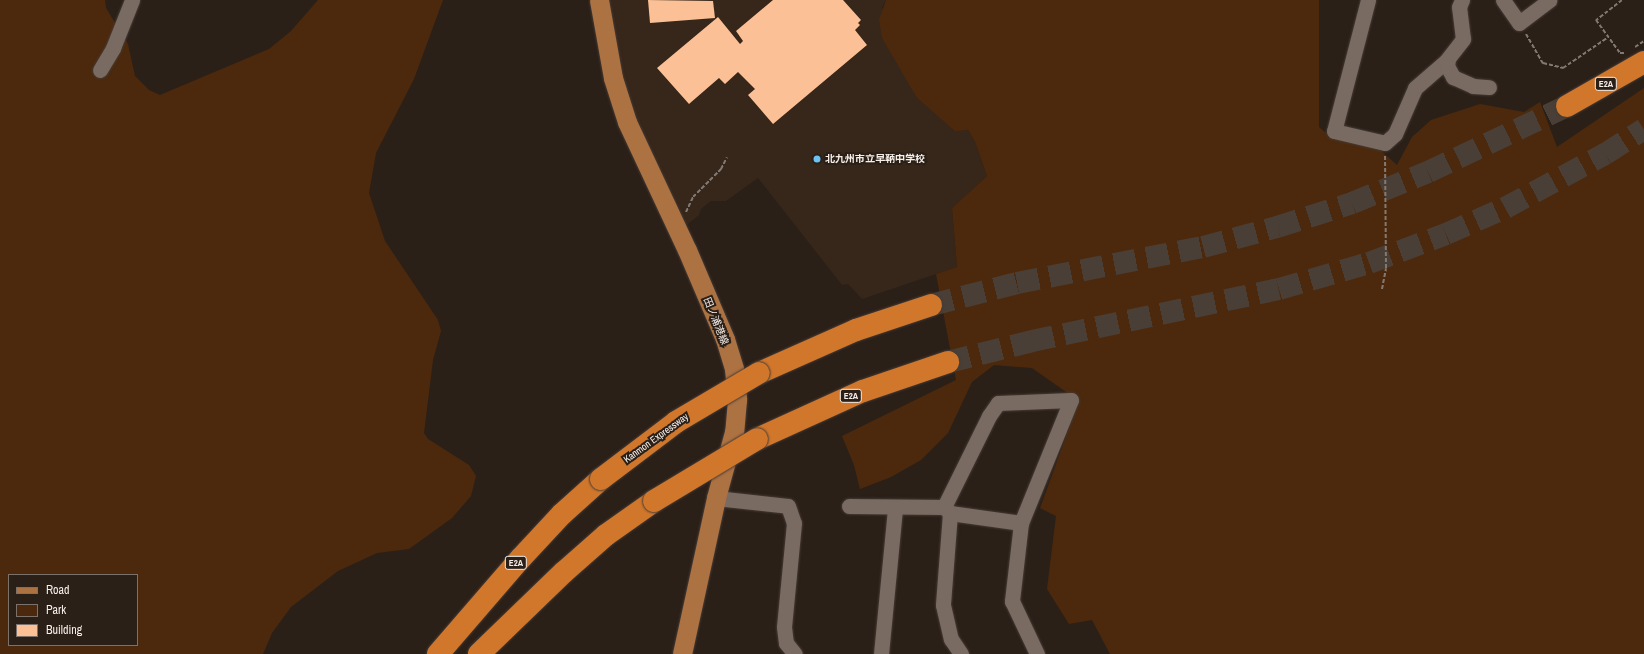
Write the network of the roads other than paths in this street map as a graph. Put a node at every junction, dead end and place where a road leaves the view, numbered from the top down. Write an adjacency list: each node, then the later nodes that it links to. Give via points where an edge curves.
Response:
1 (132, 0): 9 (street, via 113,48)
2 (599, 0): 14 (main road, 田ノ浦港線, via 613,78 627,122 725,338 734,369 737,400 734,432)
3 (1368, 0): 8 (street, via 1334,131 1385,143 1395,134 1414,88)
4 (1462, 0): 8 (street, via 1459,7 1463,39)
5 (1503, 0): 6 (street, via 1519,23)
6 (1548, 0)
7 (1634, 54): 11 (highway, E2A)
8 (1448, 59): 10 (street, via 1447,66 1453,77 1473,86)
9 (100, 70)
10 (1489, 87)
11 (1567, 106)
12 (931, 306): 19 (highway, Kanmon Expressway / E2A, bridge, via 856,330 759,373 676,422 601,479 562,514)
13 (948, 362): 20 (highway, E2A, bridge, via 862,391 758,439 654,501 606,535)
14 (716, 498): 21 (main road, 田ノ浦港線); 22 (street, via 788,506 794,523 784,627 786,642)
15 (849, 506): 16 (street)
16 (895, 508): 17 (street); 23 (street)
17 (947, 510): 18 (street); 18 (street, via 989,416 998,403 1072,400); 24 (street, via 943,605 951,639)
18 (1021, 523): 25 (street, via 1012,601)
19 (438, 654)
20 (479, 654)
21 (682, 654)
22 (795, 654)
23 (881, 654)
24 (961, 654)
25 (1037, 654)

